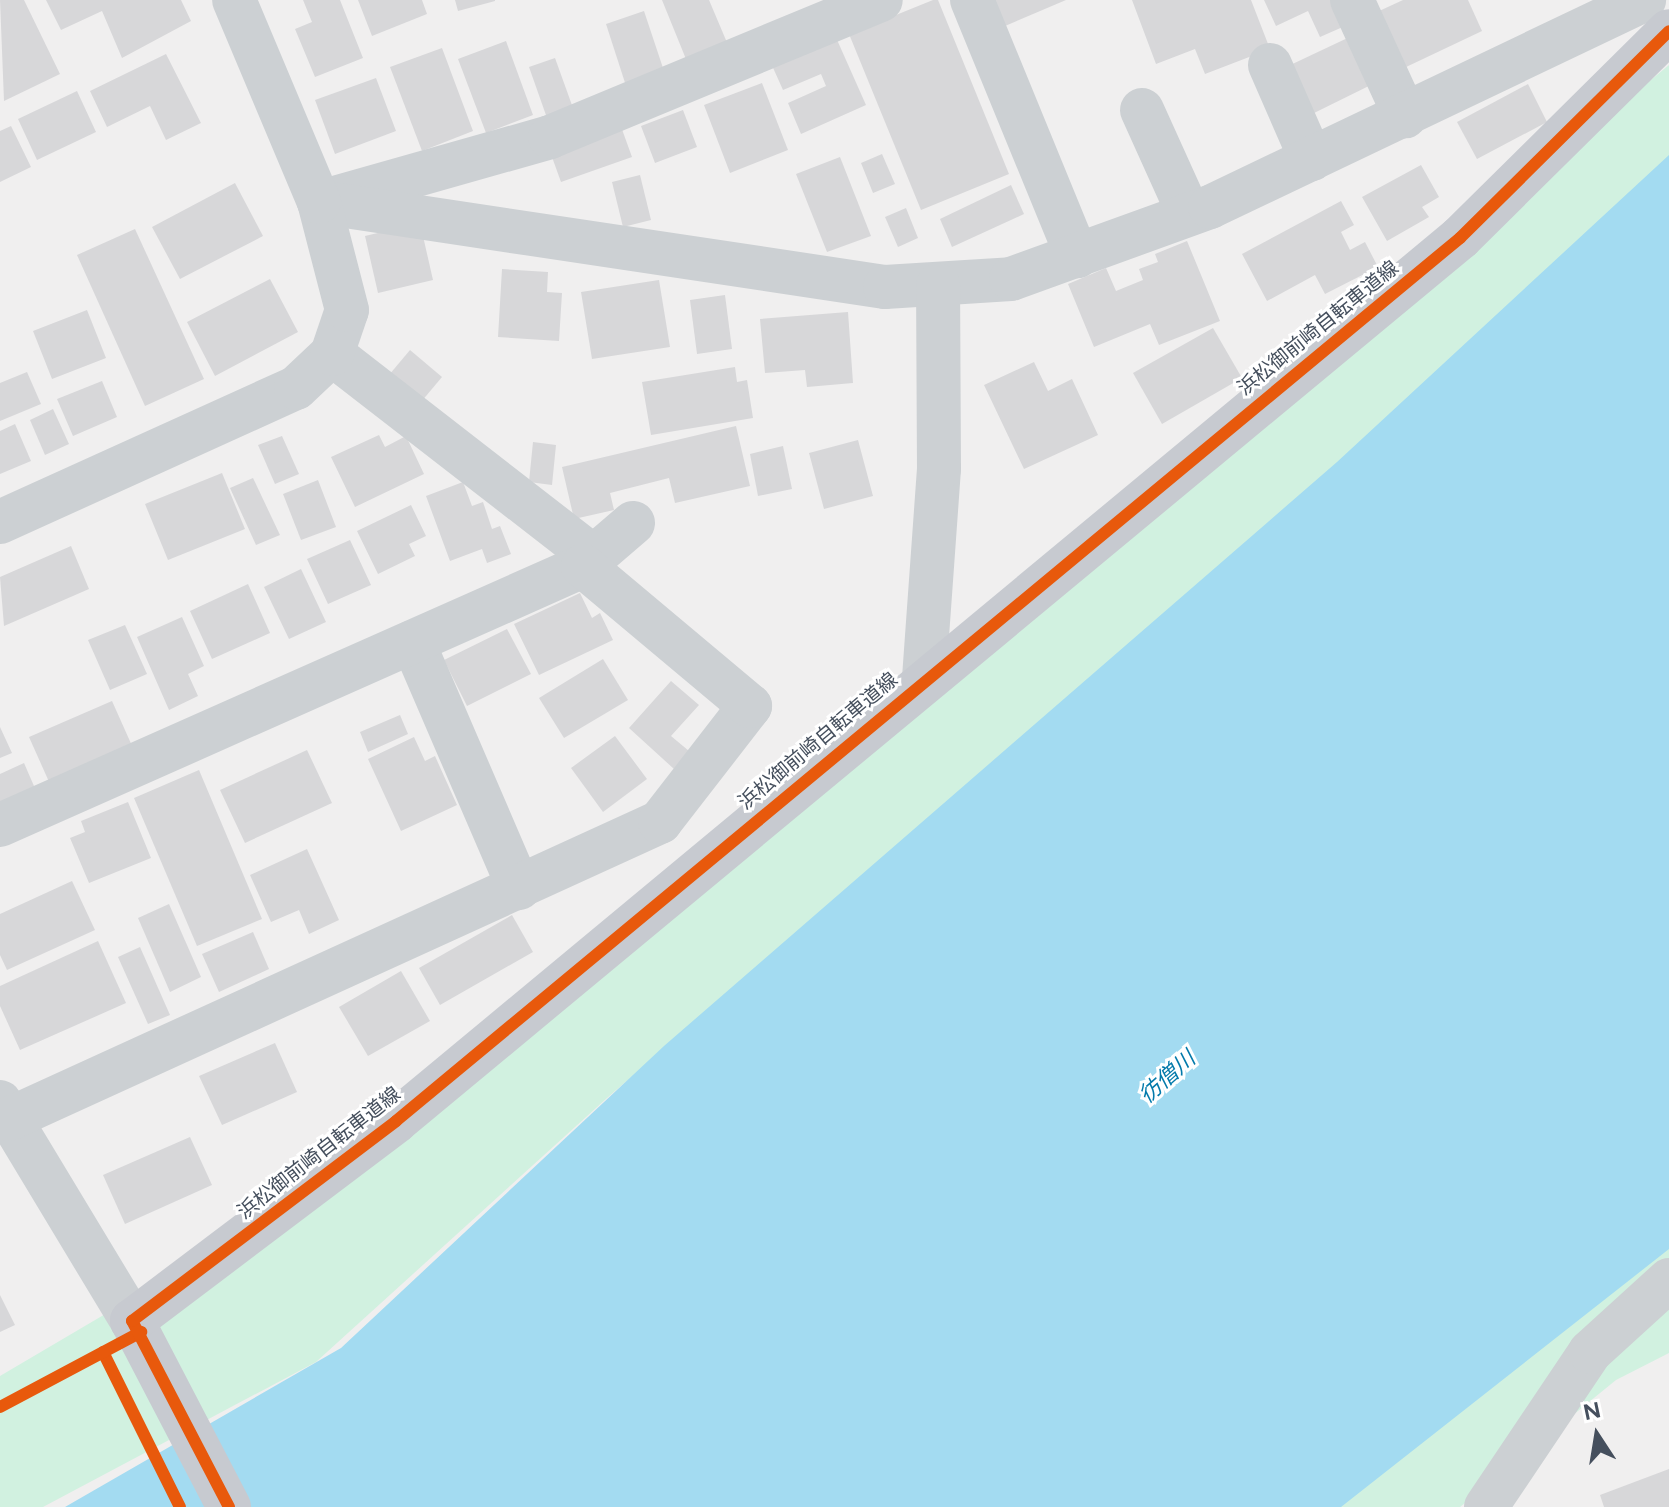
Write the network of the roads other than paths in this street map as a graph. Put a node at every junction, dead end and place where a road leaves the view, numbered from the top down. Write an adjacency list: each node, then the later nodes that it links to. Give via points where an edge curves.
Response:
1 (234, 0): 11 (street)
2 (881, 0): 11 (street, via 550,137)
3 (972, 0): 13 (street)
4 (1352, 0): 9 (street)
5 (1638, 1): 9 (street)
6 (1669, 31): 20 (main road, 浜松御前崎自転車道線, via 1460,238)
7 (1270, 65): 10 (street)
8 (1142, 110): 12 (street)
9 (1405, 116): 10 (street)
10 (1311, 159): 12 (street)
11 (319, 202): 14 (street, via 885,287); 15 (street, via 347,310)
12 (1189, 214): 13 (street)
13 (1077, 256): 14 (street, via 1011,279)
14 (938, 285): 20 (street, via 939,469)
15 (332, 354): 16 (street, via 296,388); 18 (street)
16 (0, 522)
17 (633, 523): 18 (street)
18 (589, 562): 19 (street); 22 (street, via 750,706 660,822)
19 (413, 642): 21 (street); 22 (street)
20 (924, 678): 25 (main road, 浜松御前崎自転車道線, via 396,1121)
21 (0, 825)
22 (519, 888): 23 (street)
23 (5, 1111): 25 (street)
24 (1669, 1280): 27 (street, via 1590,1352)
25 (136, 1327): 26 (main road)
26 (229, 1507)
27 (1486, 1507)

